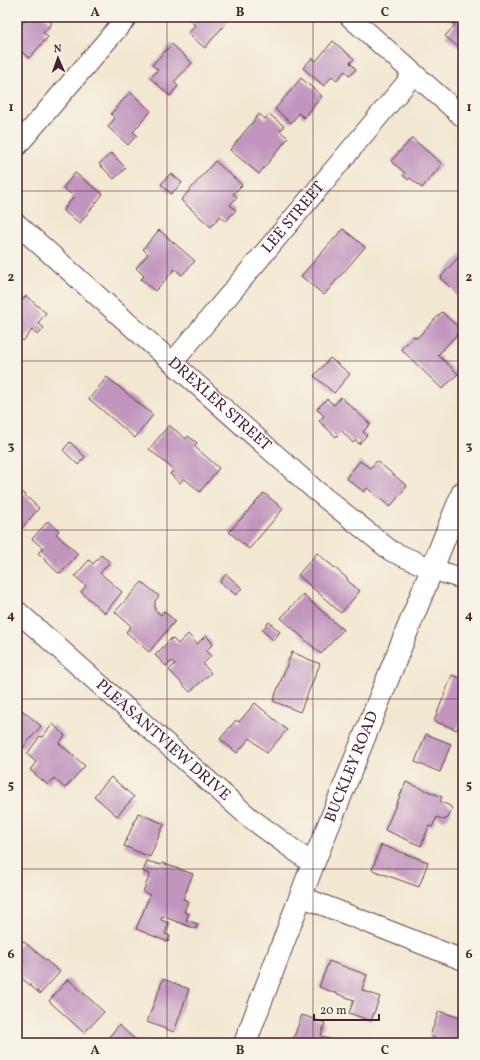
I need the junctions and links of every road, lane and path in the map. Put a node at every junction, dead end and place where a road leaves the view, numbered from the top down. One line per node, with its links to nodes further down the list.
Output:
1 (126, 17): 5 (street)
2 (350, 17): 3 (street)
3 (414, 74): 4 (street); 7 (street, LEE STREET)
4 (463, 117)
5 (17, 146)
6 (17, 224): 7 (street, DREXLER STREET)
7 (173, 362): 9 (street, DREXLER STREET)
8 (463, 492): 9 (street, BUCKLEY ROAD)
9 (432, 568): 10 (street, DREXLER STREET); 12 (street, BUCKLEY ROAD)
10 (463, 579)
11 (17, 610): 12 (street, PLEASANTVIEW DRIVE)
12 (312, 864): 13 (street, BUCKLEY ROAD)
13 (300, 896): 14 (street); 15 (street, BUCKLEY ROAD)
14 (463, 960)
15 (245, 1043)

